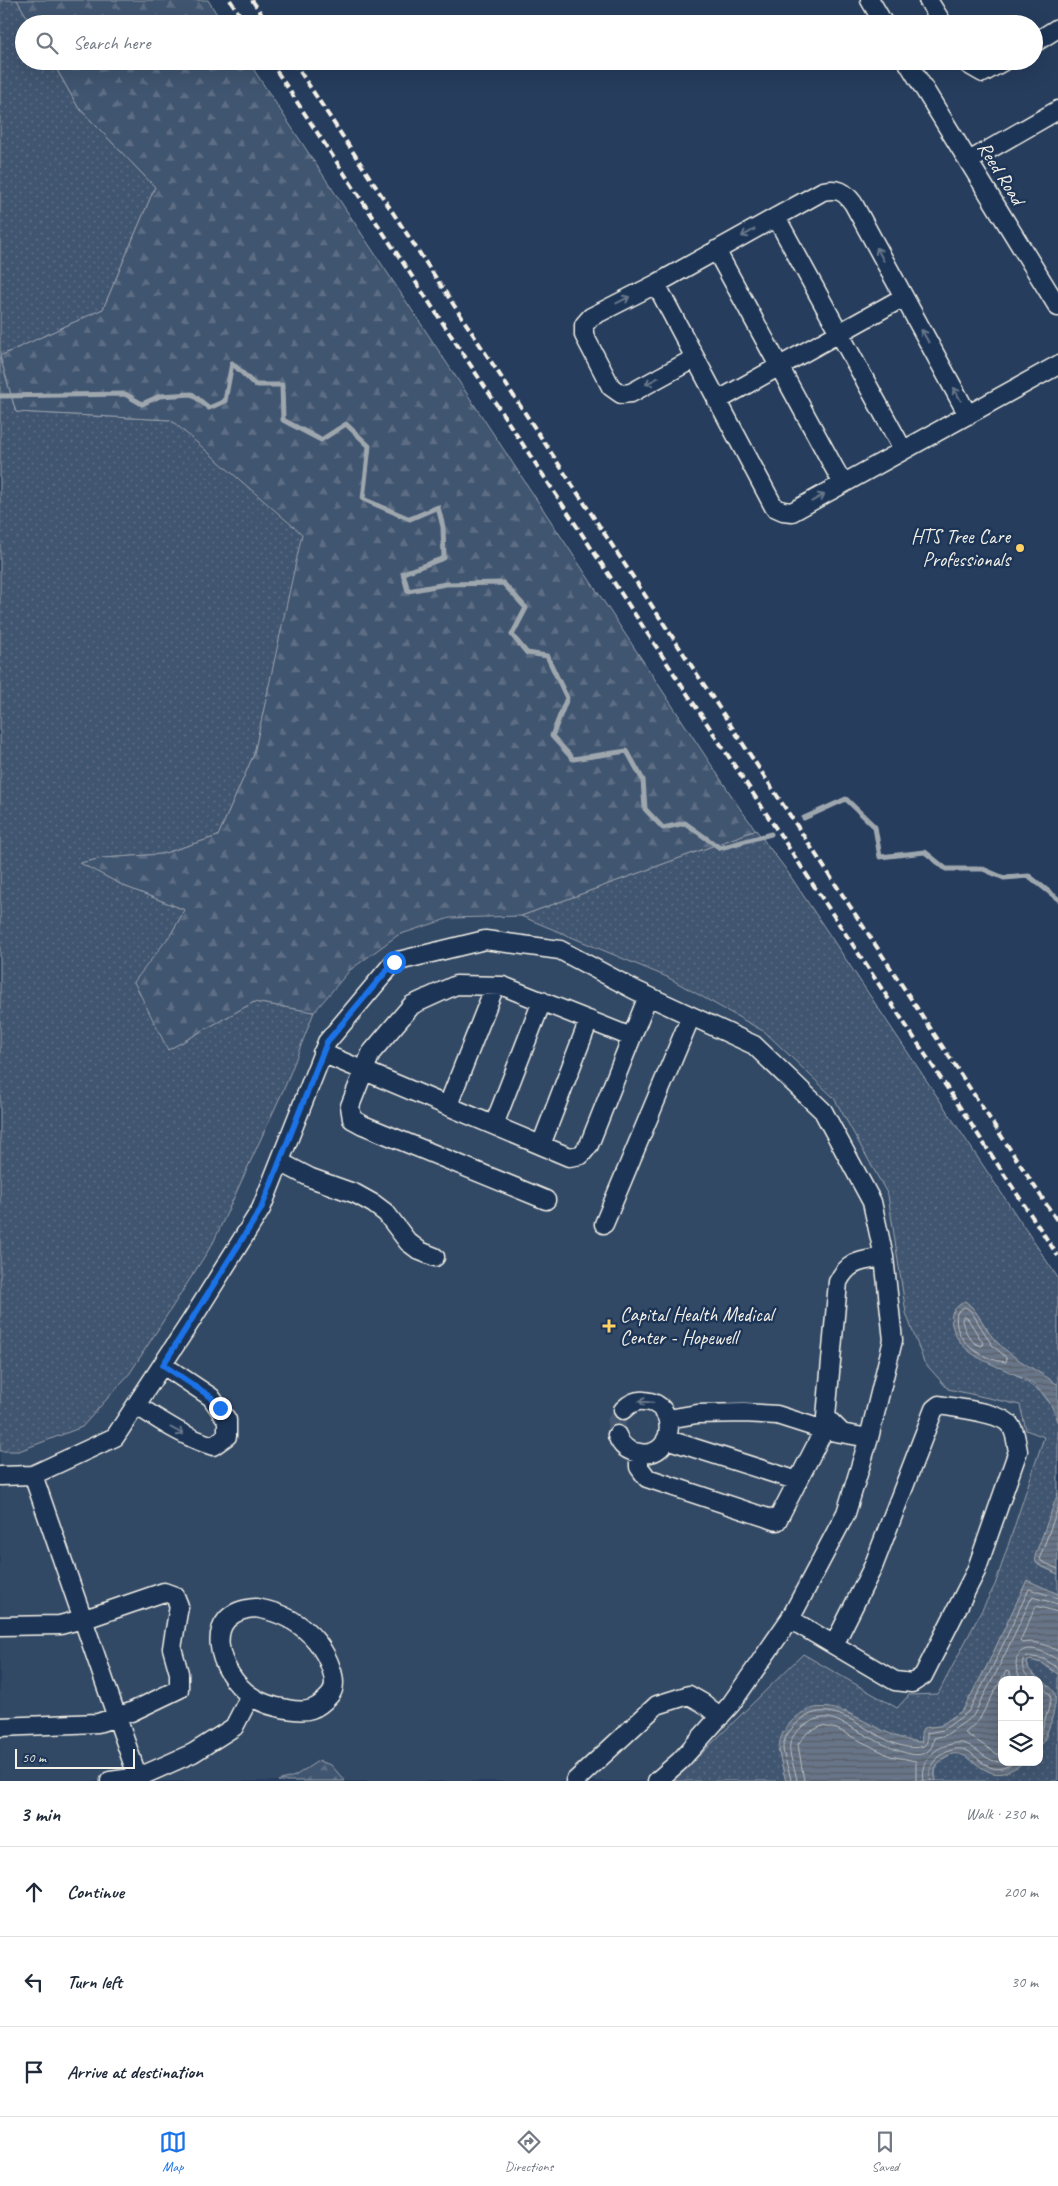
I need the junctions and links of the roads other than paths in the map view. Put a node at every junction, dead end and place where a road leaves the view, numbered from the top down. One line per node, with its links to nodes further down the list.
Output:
1 (870, 0): 3 (street)
2 (928, 0): 4 (street)
3 (879, 15)
4 (937, 15)
5 (1058, 28): 6 (street)
6 (1043, 37)
7 (913, 70): 11 (street, Reed Road)
8 (976, 70): 9 (street)
9 (989, 70)
10 (1058, 110): 11 (street)
11 (969, 161): 16 (street, Reed Road)
12 (776, 217): 13 (street, one-way to 13); 15 (street, one-way to 12); 17 (street)
13 (716, 250): 14 (street); 20 (street)
14 (656, 284): 18 (street); 18 (street, one-way to 14)
15 (904, 297): 17 (street); 22 (street, one-way to 15)
16 (1058, 307)
17 (840, 333): 20 (street); 23 (street)
18 (695, 358): 21 (street)
19 (1058, 365): 22 (street)
20 (779, 366): 21 (street); 24 (street)
21 (717, 400): 24 (street, one-way to 24)
22 (968, 414): 23 (street)
23 (904, 450): 24 (street)
24 (843, 484)
25 (495, 986): 27 (street); 32 (street); 33 (street)
26 (648, 996): 28 (street); 30 (street); 31 (street)
27 (542, 1002): 29 (street); 34 (street)
28 (691, 1016): 38 (street); 39 (street)
29 (588, 1020): 30 (street); 35 (street)
30 (631, 1037): 35 (street)
31 (322, 1053): 32 (street); 36 (street)
32 (364, 1070): 33 (street); 37 (street)
33 (448, 1105): 34 (street)
34 (494, 1125): 35 (street)
35 (541, 1145)
36 (280, 1162): 40 (street); 41 (street)
37 (546, 1200)
38 (604, 1224)
39 (884, 1257): 45 (street); 47 (street)
40 (435, 1258)
41 (163, 1365): 42 (street); 42 (street, one-way to 41)
42 (136, 1405): 50 (street)
43 (624, 1410): 44 (street, one-way to 43)
44 (668, 1419): 45 (street); 48 (street)
45 (833, 1431): 47 (street); 52 (street)
46 (617, 1435): 49 (street)
47 (869, 1438): 54 (street)
48 (666, 1439): 49 (street); 52 (street)
49 (639, 1453): 52 (street)
50 (33, 1475): 51 (street); 53 (street)
51 (0, 1476)
52 (798, 1482)
53 (82, 1620): 55 (street); 59 (street); 59 (street)
54 (790, 1620): 56 (street); 58 (street)
55 (0, 1626)
56 (834, 1645): 56 (street)
57 (250, 1696): 57 (street); 61 (street)
58 (720, 1716): 63 (street); 64 (street)
59 (117, 1718): 60 (street); 61 (street)
60 (0, 1727)
61 (139, 1779): 62 (street)
62 (110, 1781)
63 (575, 1781)
64 (657, 1781)

